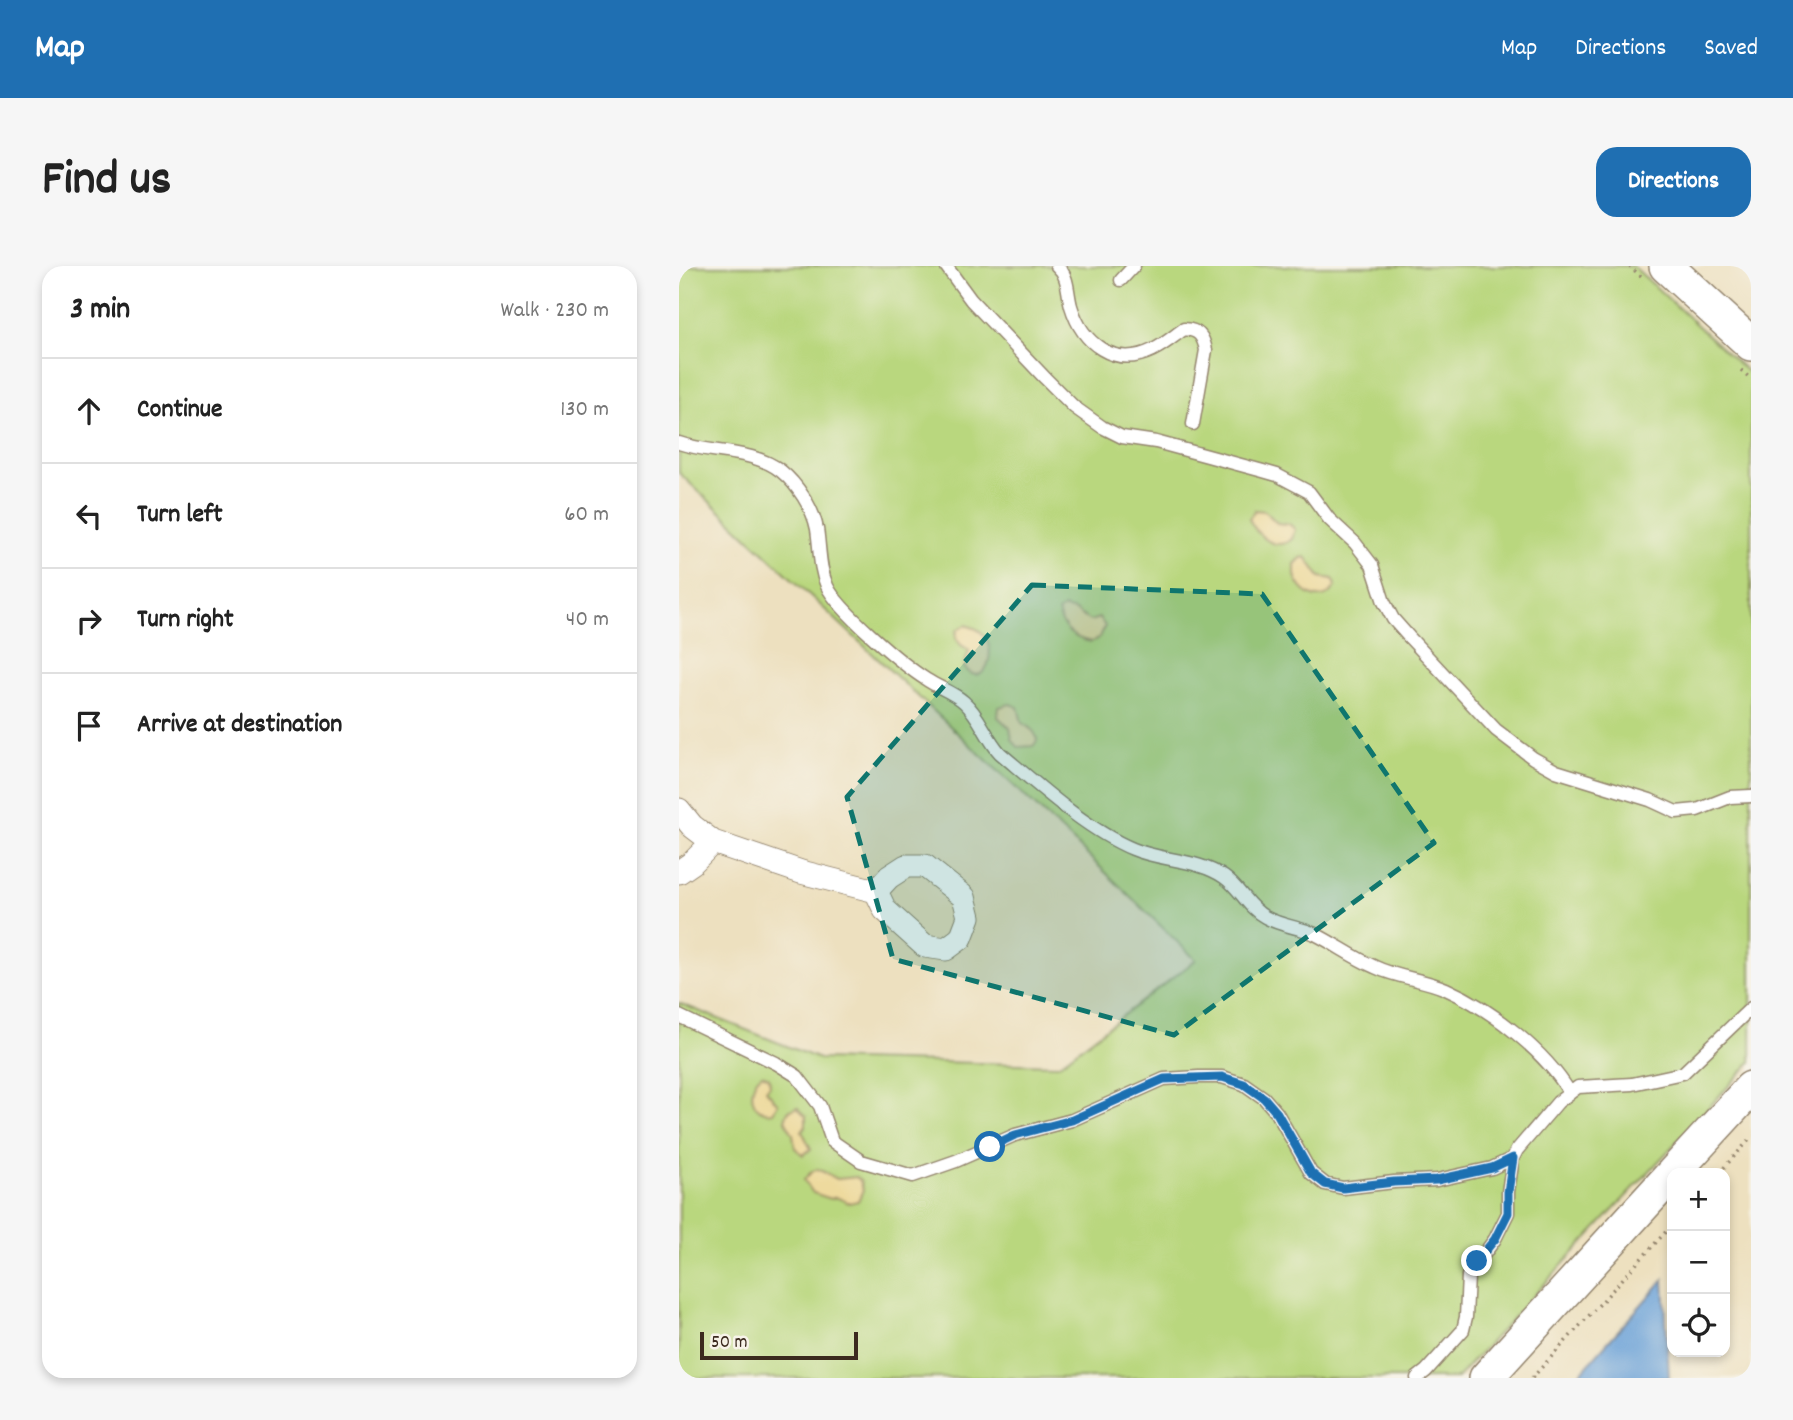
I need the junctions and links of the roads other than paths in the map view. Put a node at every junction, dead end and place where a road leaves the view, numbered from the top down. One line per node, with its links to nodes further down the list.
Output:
1 (946, 266): 9 (lane)
2 (1057, 266): 7 (lane)
3 (1134, 266): 5 (lane)
4 (1666, 266): 6 (street)
5 (1121, 280)
6 (1751, 344)
7 (1193, 424)
8 (679, 443): 17 (lane)
9 (1751, 796)
10 (679, 810): 11 (street)
11 (712, 842): 12 (street); 13 (street)
12 (679, 872)
13 (876, 891)
14 (1751, 1009): 17 (lane)
15 (679, 1016): 18 (lane)
16 (1751, 1088): 19 (street)
17 (1570, 1093): 18 (lane)
18 (1513, 1158): 21 (lane)
19 (1678, 1168)
20 (1667, 1181): 22 (street)
21 (1417, 1378)
22 (1486, 1378)

